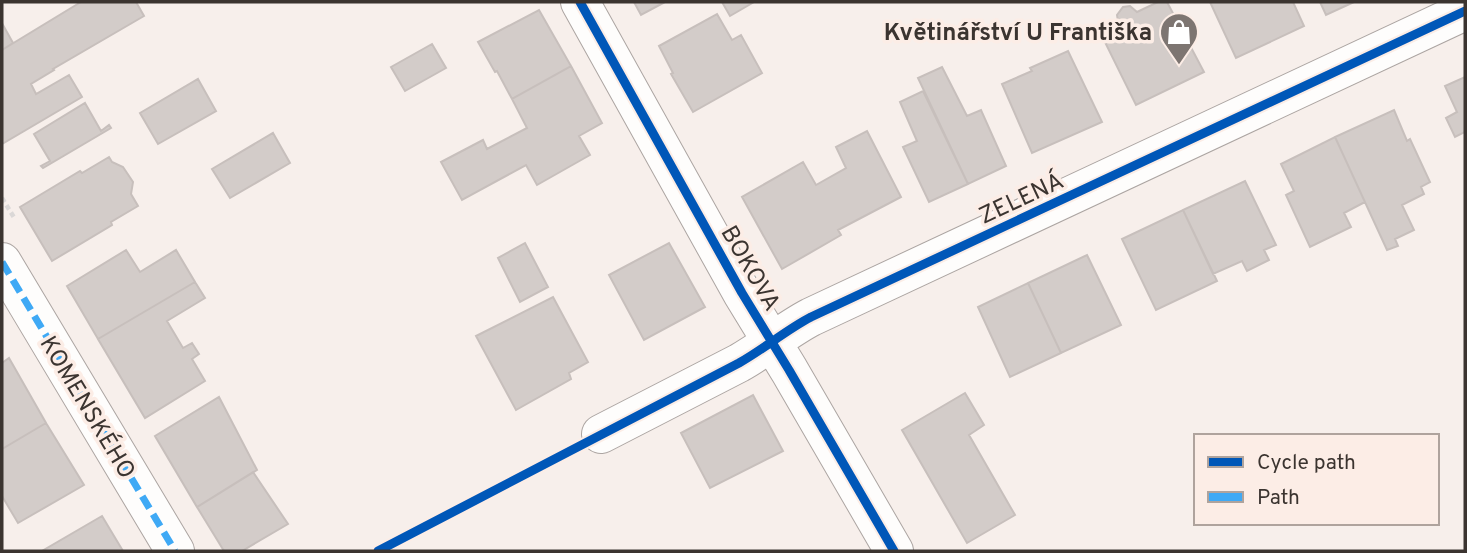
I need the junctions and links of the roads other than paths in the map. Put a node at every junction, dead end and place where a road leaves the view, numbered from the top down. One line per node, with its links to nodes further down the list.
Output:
1 (580, 2): 4 (street, BOKOVA)
2 (1465, 11): 4 (street, ZELENÁ)
3 (2, 262): 6 (street, KOMENSKÉHO)
4 (772, 341): 5 (street, ZELENÁ); 7 (street, BOKOVA)
5 (601, 435)
6 (175, 551)
7 (894, 551)

